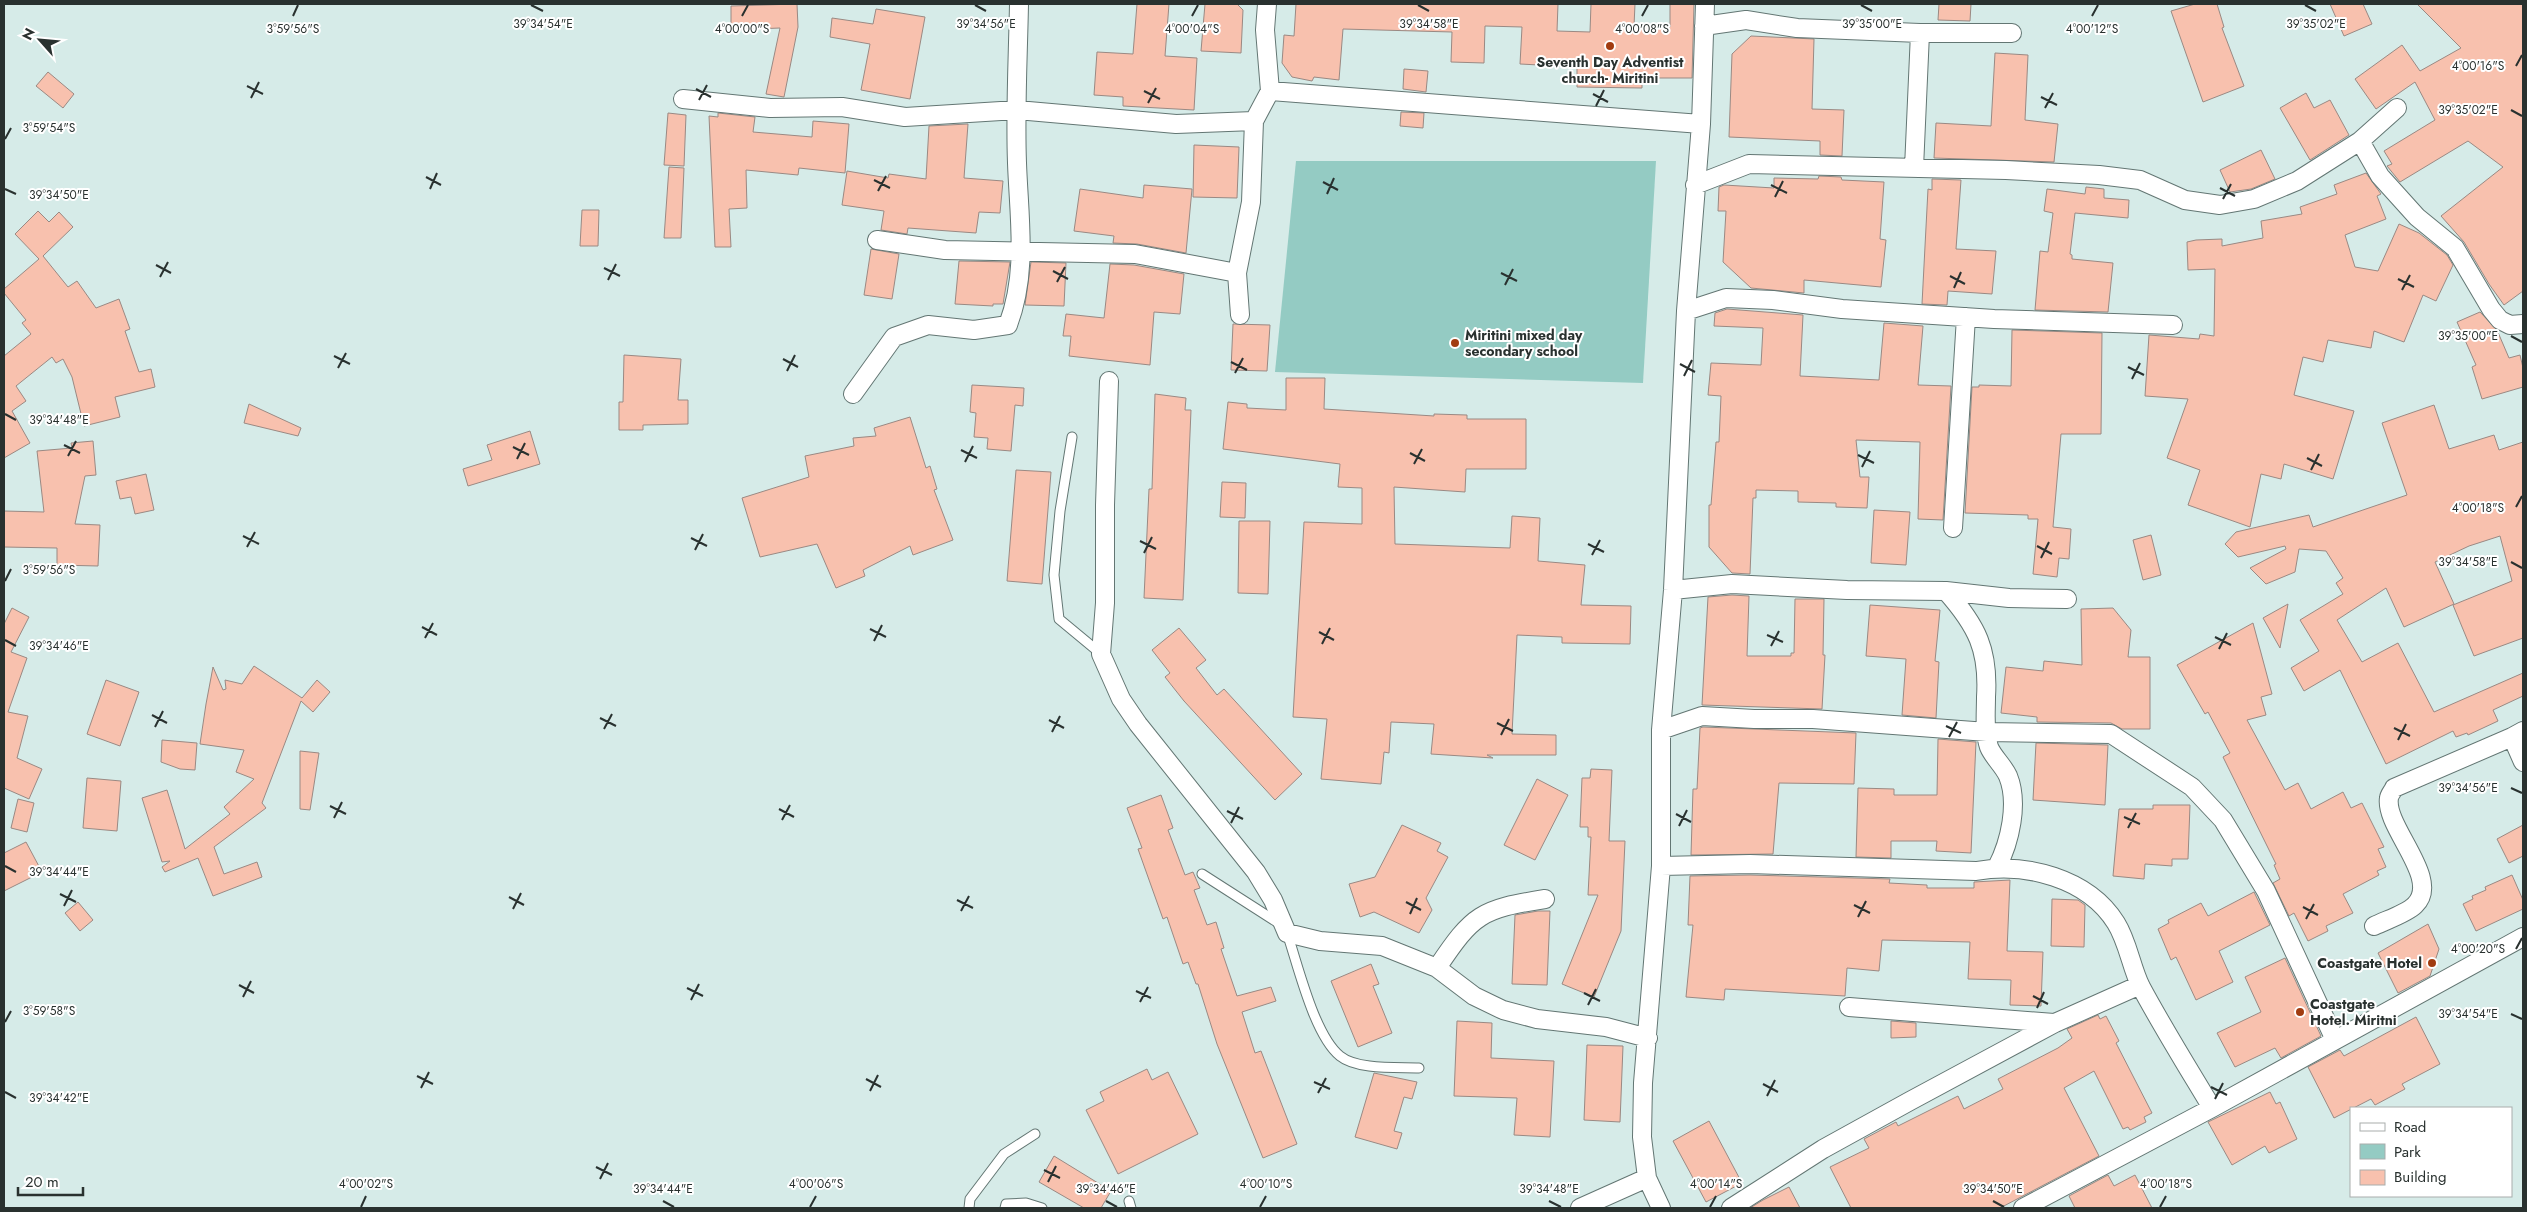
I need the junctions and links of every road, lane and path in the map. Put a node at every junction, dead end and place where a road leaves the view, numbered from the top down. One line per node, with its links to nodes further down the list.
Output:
1 (1019, 4): 10 (street)
2 (1267, 4): 7 (street)
3 (1705, 4): 4 (street)
4 (1704, 26): 5 (street); 12 (street)
5 (1920, 33): 6 (street); 14 (street)
6 (2012, 33)
7 (1270, 91): 11 (street); 12 (street)
8 (683, 99): 10 (street)
9 (2397, 108): 13 (street)
10 (1017, 110): 11 (street); 17 (street)
11 (1254, 120): 18 (street)
12 (1701, 124): 15 (street)
13 (2360, 141): 14 (street); 22 (street)
14 (1914, 168): 15 (street)
15 (1695, 185): 19 (street)
16 (877, 240): 17 (street)
17 (1022, 252): 18 (street); 25 (street)
18 (1237, 273): 20 (street)
19 (1686, 311): 21 (street); 28 (street)
20 (1240, 315)
21 (1966, 317): 23 (street); 27 (street)
22 (2523, 324)
23 (2173, 325)
24 (1110, 381): 31 (street)
25 (853, 394)
26 (1072, 437): 31 (lane)
27 (1953, 528)
28 (1673, 590): 29 (street); 32 (street)
29 (1946, 591): 30 (street); 33 (street)
30 (2066, 599)
31 (1102, 654): 41 (street)
32 (1662, 730): 33 (street); 36 (street)
33 (1987, 732): 37 (street); 48 (street)
34 (2518, 734): 35 (street); 40 (street)
35 (2523, 762)
36 (1661, 866): 37 (street); 47 (street)
37 (1996, 867): 44 (street)
38 (1202, 874): 41 (lane)
39 (1545, 899): 43 (street)
40 (2374, 926)
41 (1285, 930): 43 (street); 49 (lane)
42 (2523, 937): 48 (street)
43 (1437, 968): 47 (street)
44 (2140, 985): 46 (street); 50 (street)
45 (1849, 1007): 46 (street)
46 (2055, 1024): 58 (street)
47 (1648, 1038): 52 (street)
48 (2335, 1040): 50 (street)
49 (1419, 1068)
50 (2212, 1108): 59 (street)
51 (1035, 1134): 53 (lane)
52 (1646, 1178): 56 (street); 57 (street)
53 (969, 1208)
54 (1005, 1208): 55 (lane)
55 (1042, 1208)
56 (1580, 1208)
57 (1661, 1208)
58 (1732, 1208)
59 (2023, 1208)

